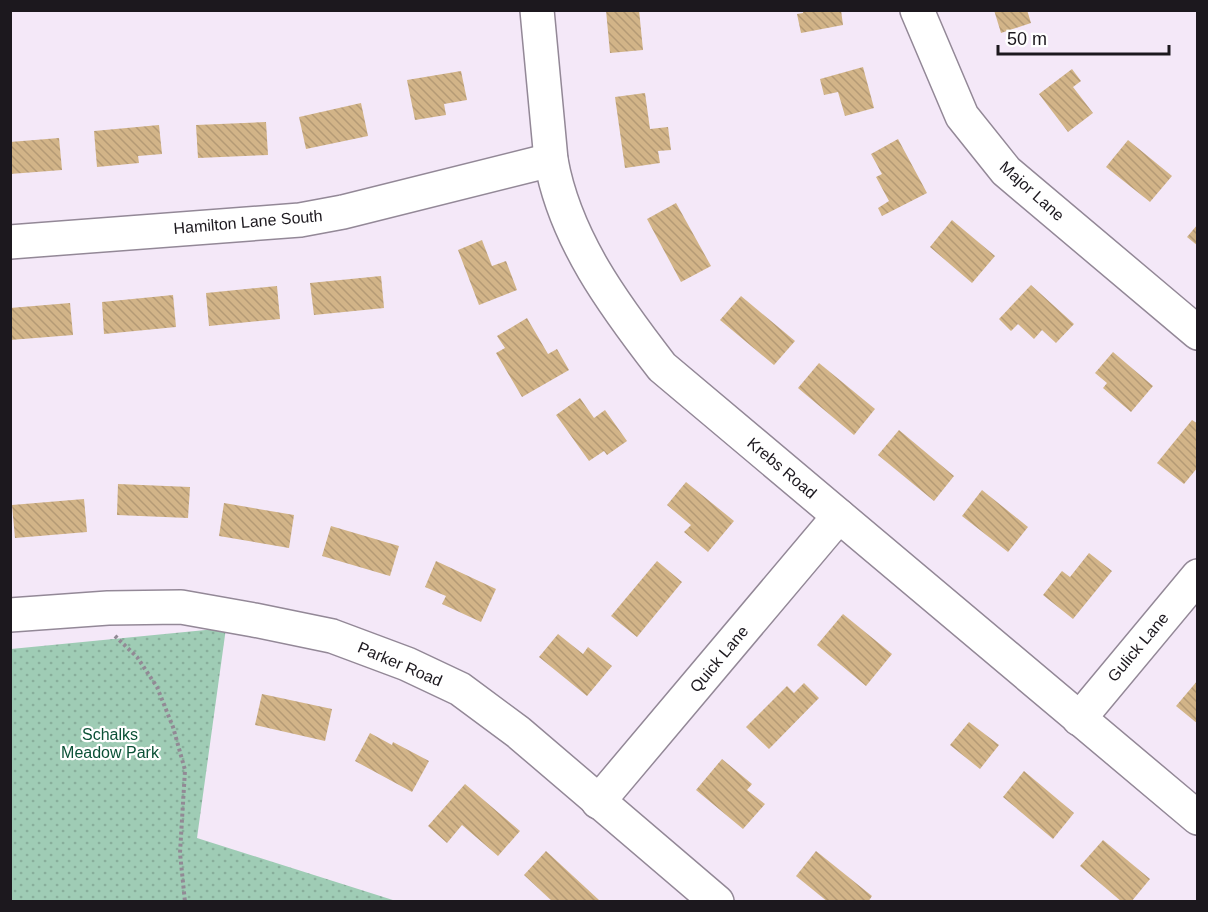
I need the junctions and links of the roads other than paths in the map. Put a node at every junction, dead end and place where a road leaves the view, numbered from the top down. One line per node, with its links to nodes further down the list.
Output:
1 (537, 10): 3 (street, Krebs Road)
2 (917, 10): 5 (street, Major Lane)
3 (550, 160): 4 (street, Hamilton Lane South); 6 (street, Krebs Road)
4 (10, 242)
5 (1197, 333)
6 (839, 516): 9 (street, Krebs Road); 10 (street, Quick Lane)
7 (1197, 576): 9 (street, Gulick Lane)
8 (10, 615): 10 (street, Parker Road)
9 (1079, 719): 11 (street, Krebs Road)
10 (598, 802): 12 (street, Parker Road)
11 (1197, 818)
12 (717, 902)

